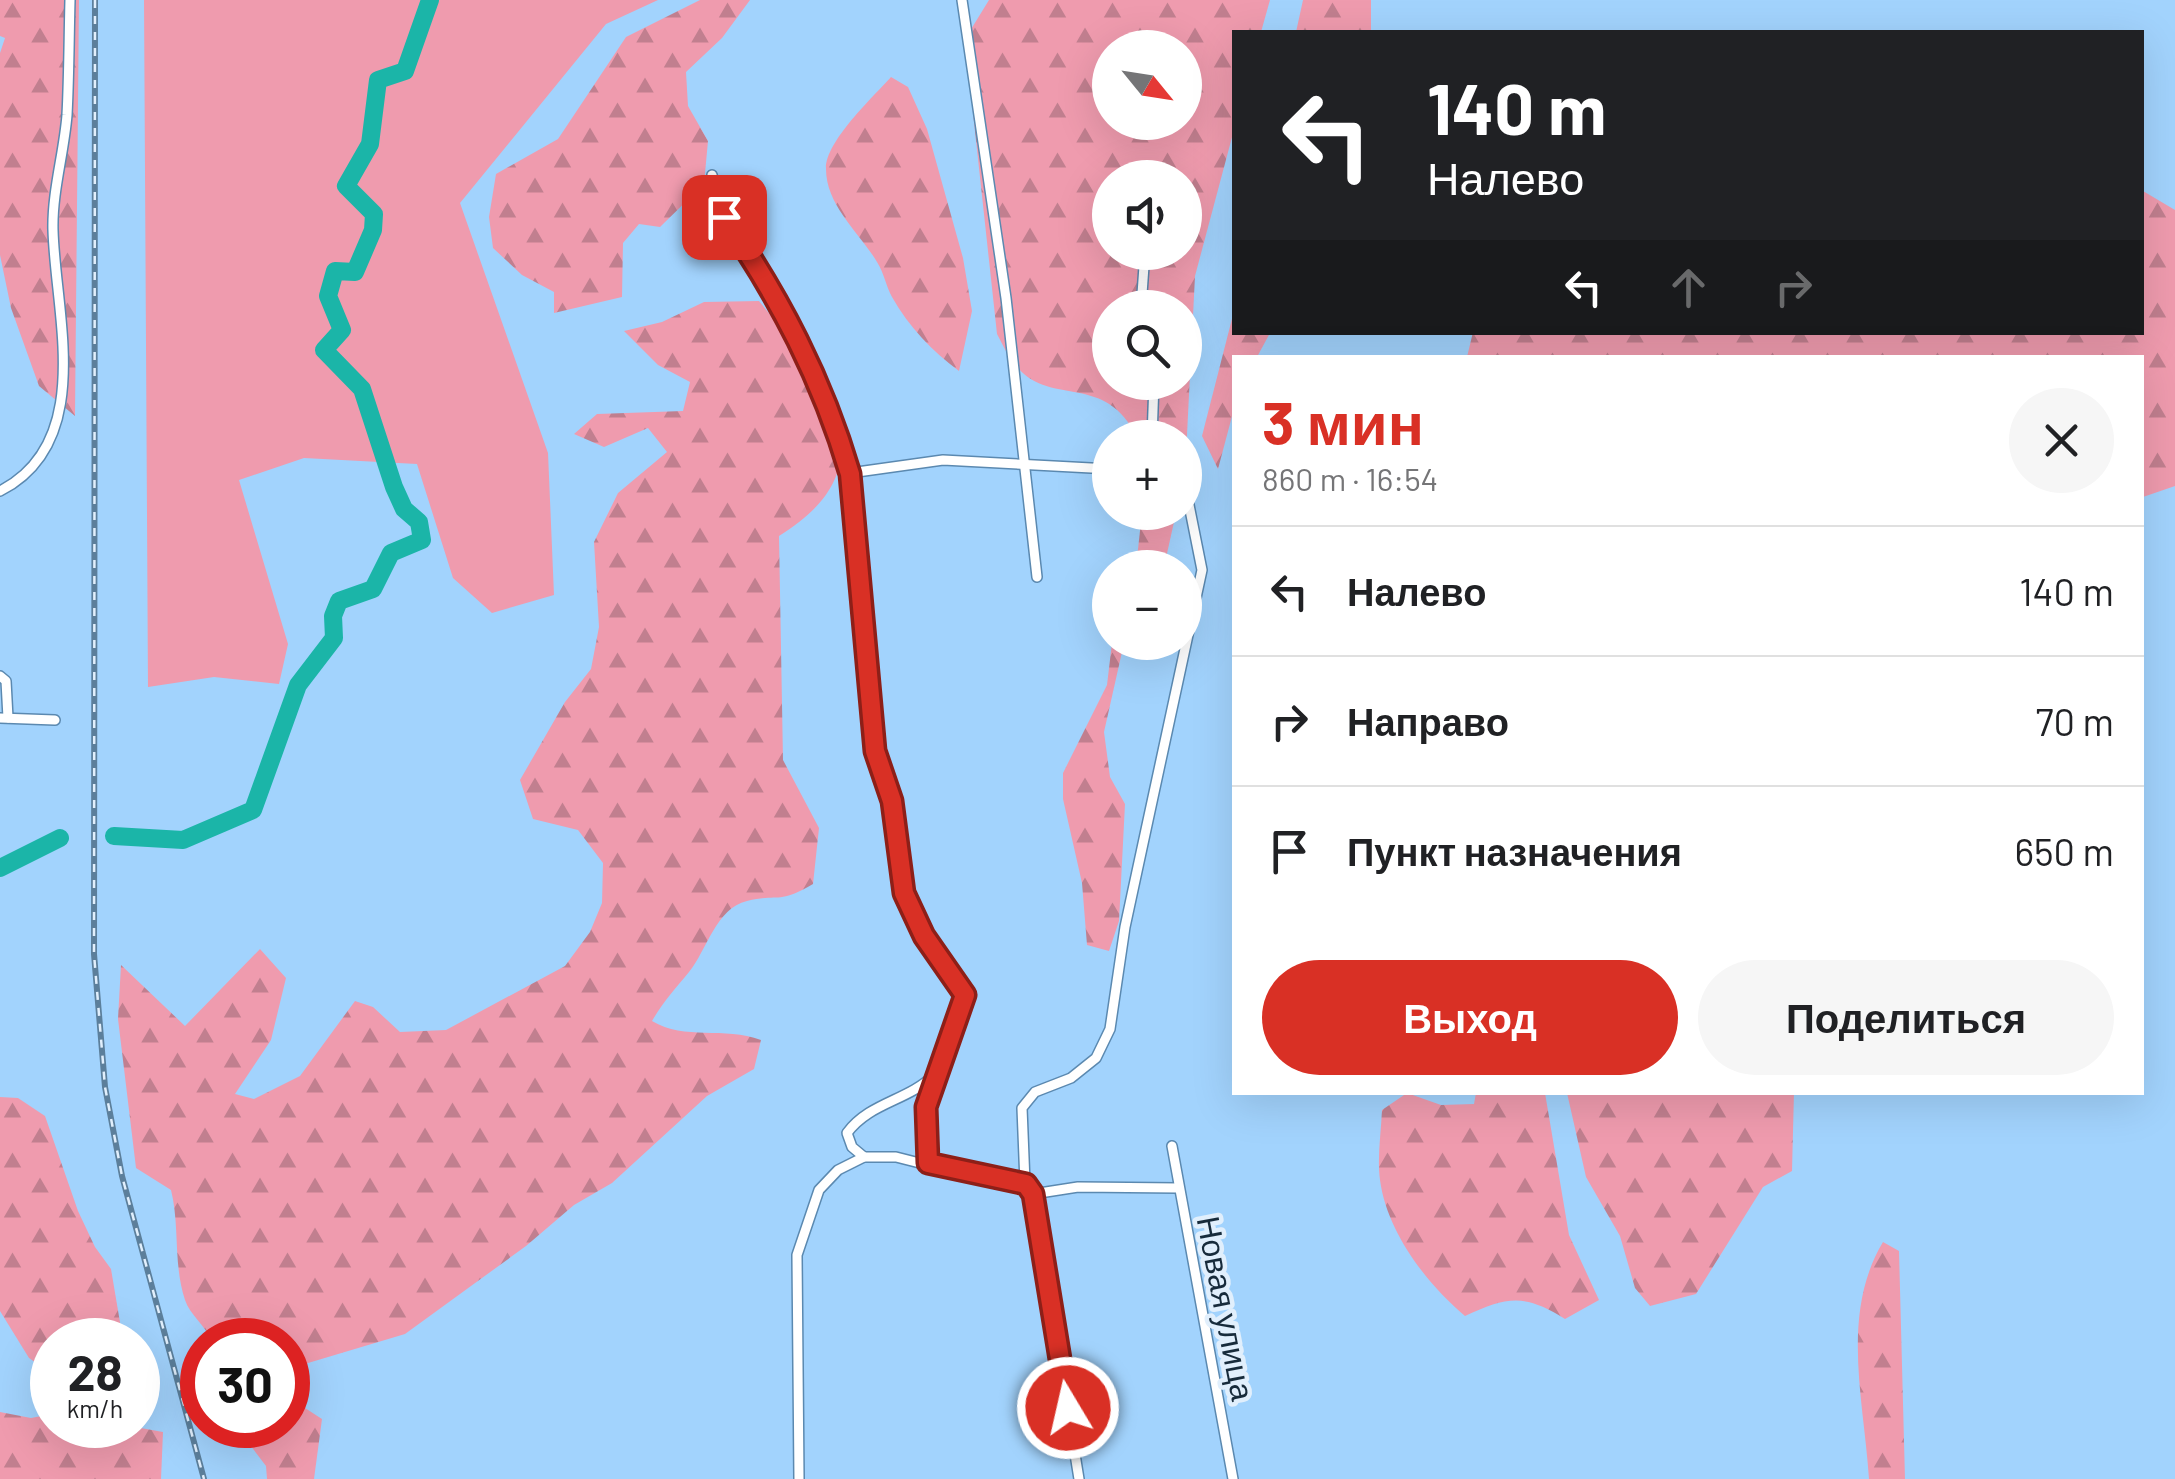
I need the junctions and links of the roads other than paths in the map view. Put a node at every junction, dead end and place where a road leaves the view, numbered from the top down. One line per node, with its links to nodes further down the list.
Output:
1 (70, 0): 7 (street)
2 (962, 0): 4 (street)
3 (712, 175): 6 (street)
4 (1024, 462): 5 (street); 6 (street); 9 (street)
5 (1092, 467)
6 (850, 474): 13 (street)
7 (0, 491)
8 (1194, 530): 17 (street)
9 (1037, 577)
10 (0, 676): 11 (street)
11 (4, 718): 12 (street)
12 (55, 720)
13 (940, 1069): 15 (street); 16 (street)
14 (1172, 1146): 18 (street, Новая улица)
15 (864, 1157): 16 (street); 20 (street)
16 (928, 1163): 17 (street)
17 (1025, 1183): 19 (street)
18 (1178, 1188): 19 (street); 22 (street, Новая улица)
19 (1033, 1194): 21 (street)
20 (799, 1479)
21 (1079, 1479)
22 (1233, 1479)

